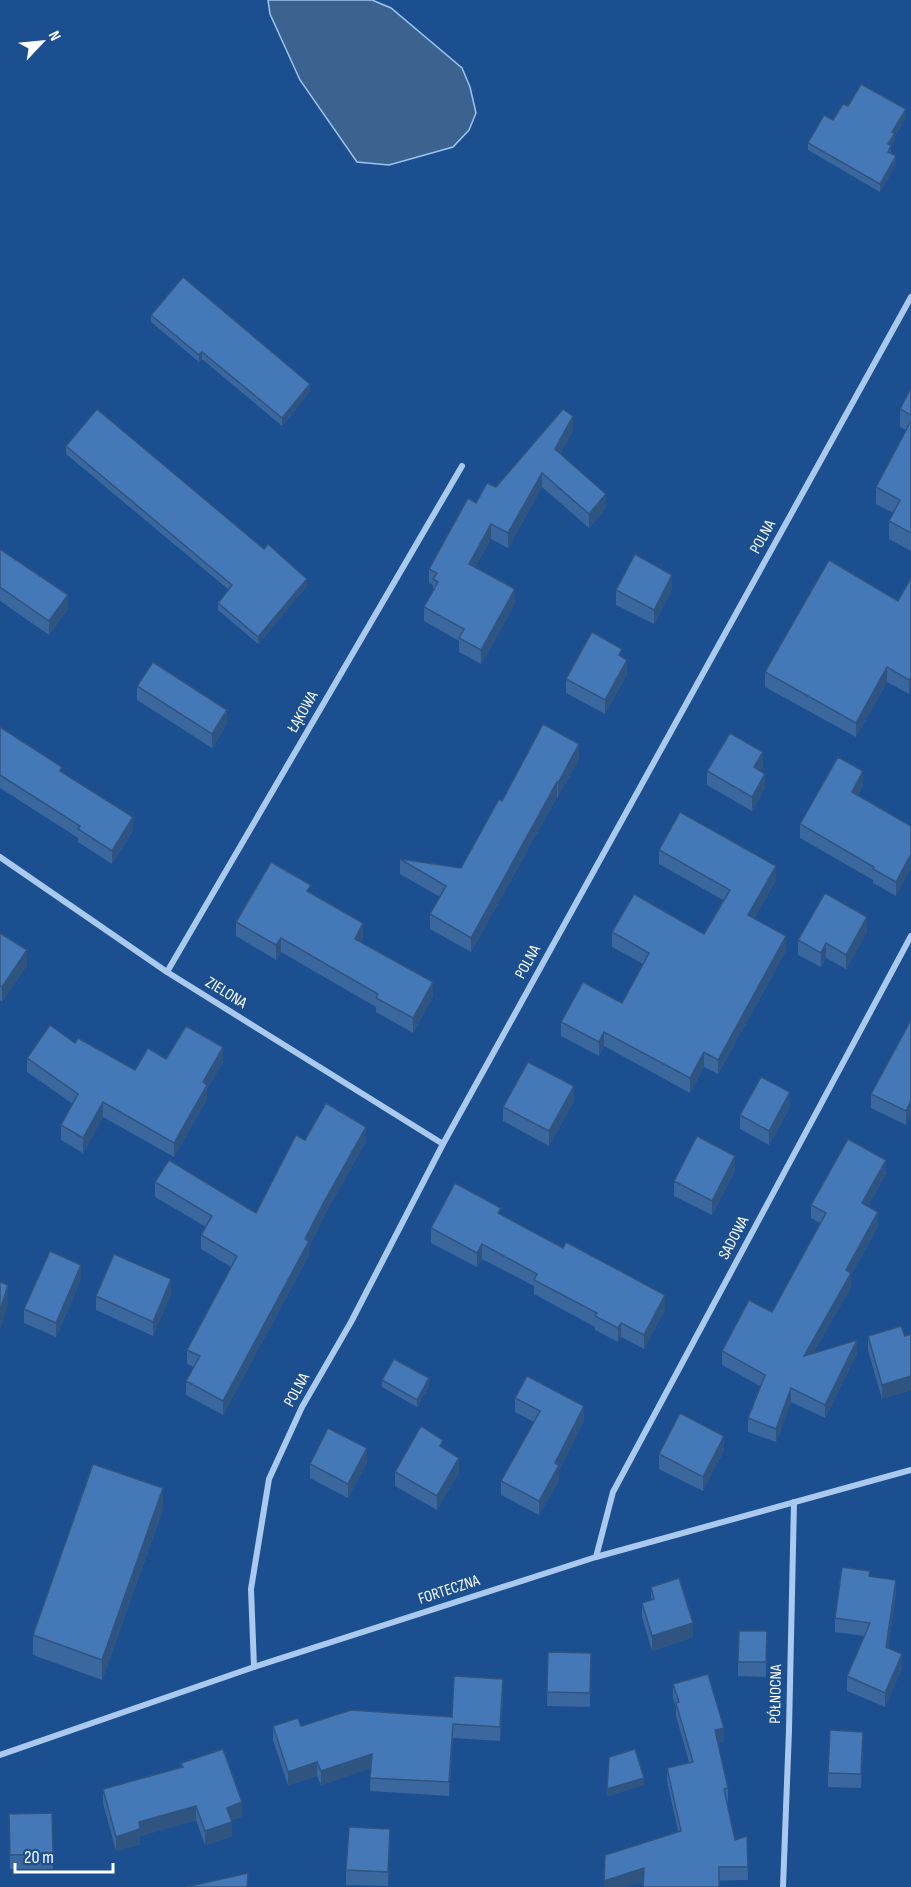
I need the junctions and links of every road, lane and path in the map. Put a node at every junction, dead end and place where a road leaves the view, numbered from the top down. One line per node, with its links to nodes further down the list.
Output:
1 (911, 297): 6 (street, POLNA)
2 (462, 466): 5 (street, ŁĄKOWA)
3 (0, 857): 5 (street, ZIELONA)
4 (911, 936): 9 (street, SADOWA)
5 (167, 972): 6 (street, ZIELONA)
6 (443, 1144): 10 (street, POLNA)
7 (911, 1470): 8 (street, FORTECZNA)
8 (794, 1502): 9 (street, FORTECZNA); 12 (street, PÓŁNOCNA)
9 (596, 1557): 10 (street, FORTECZNA)
10 (254, 1667): 11 (street, FORTECZNA)
11 (0, 1755)
12 (783, 1887)

